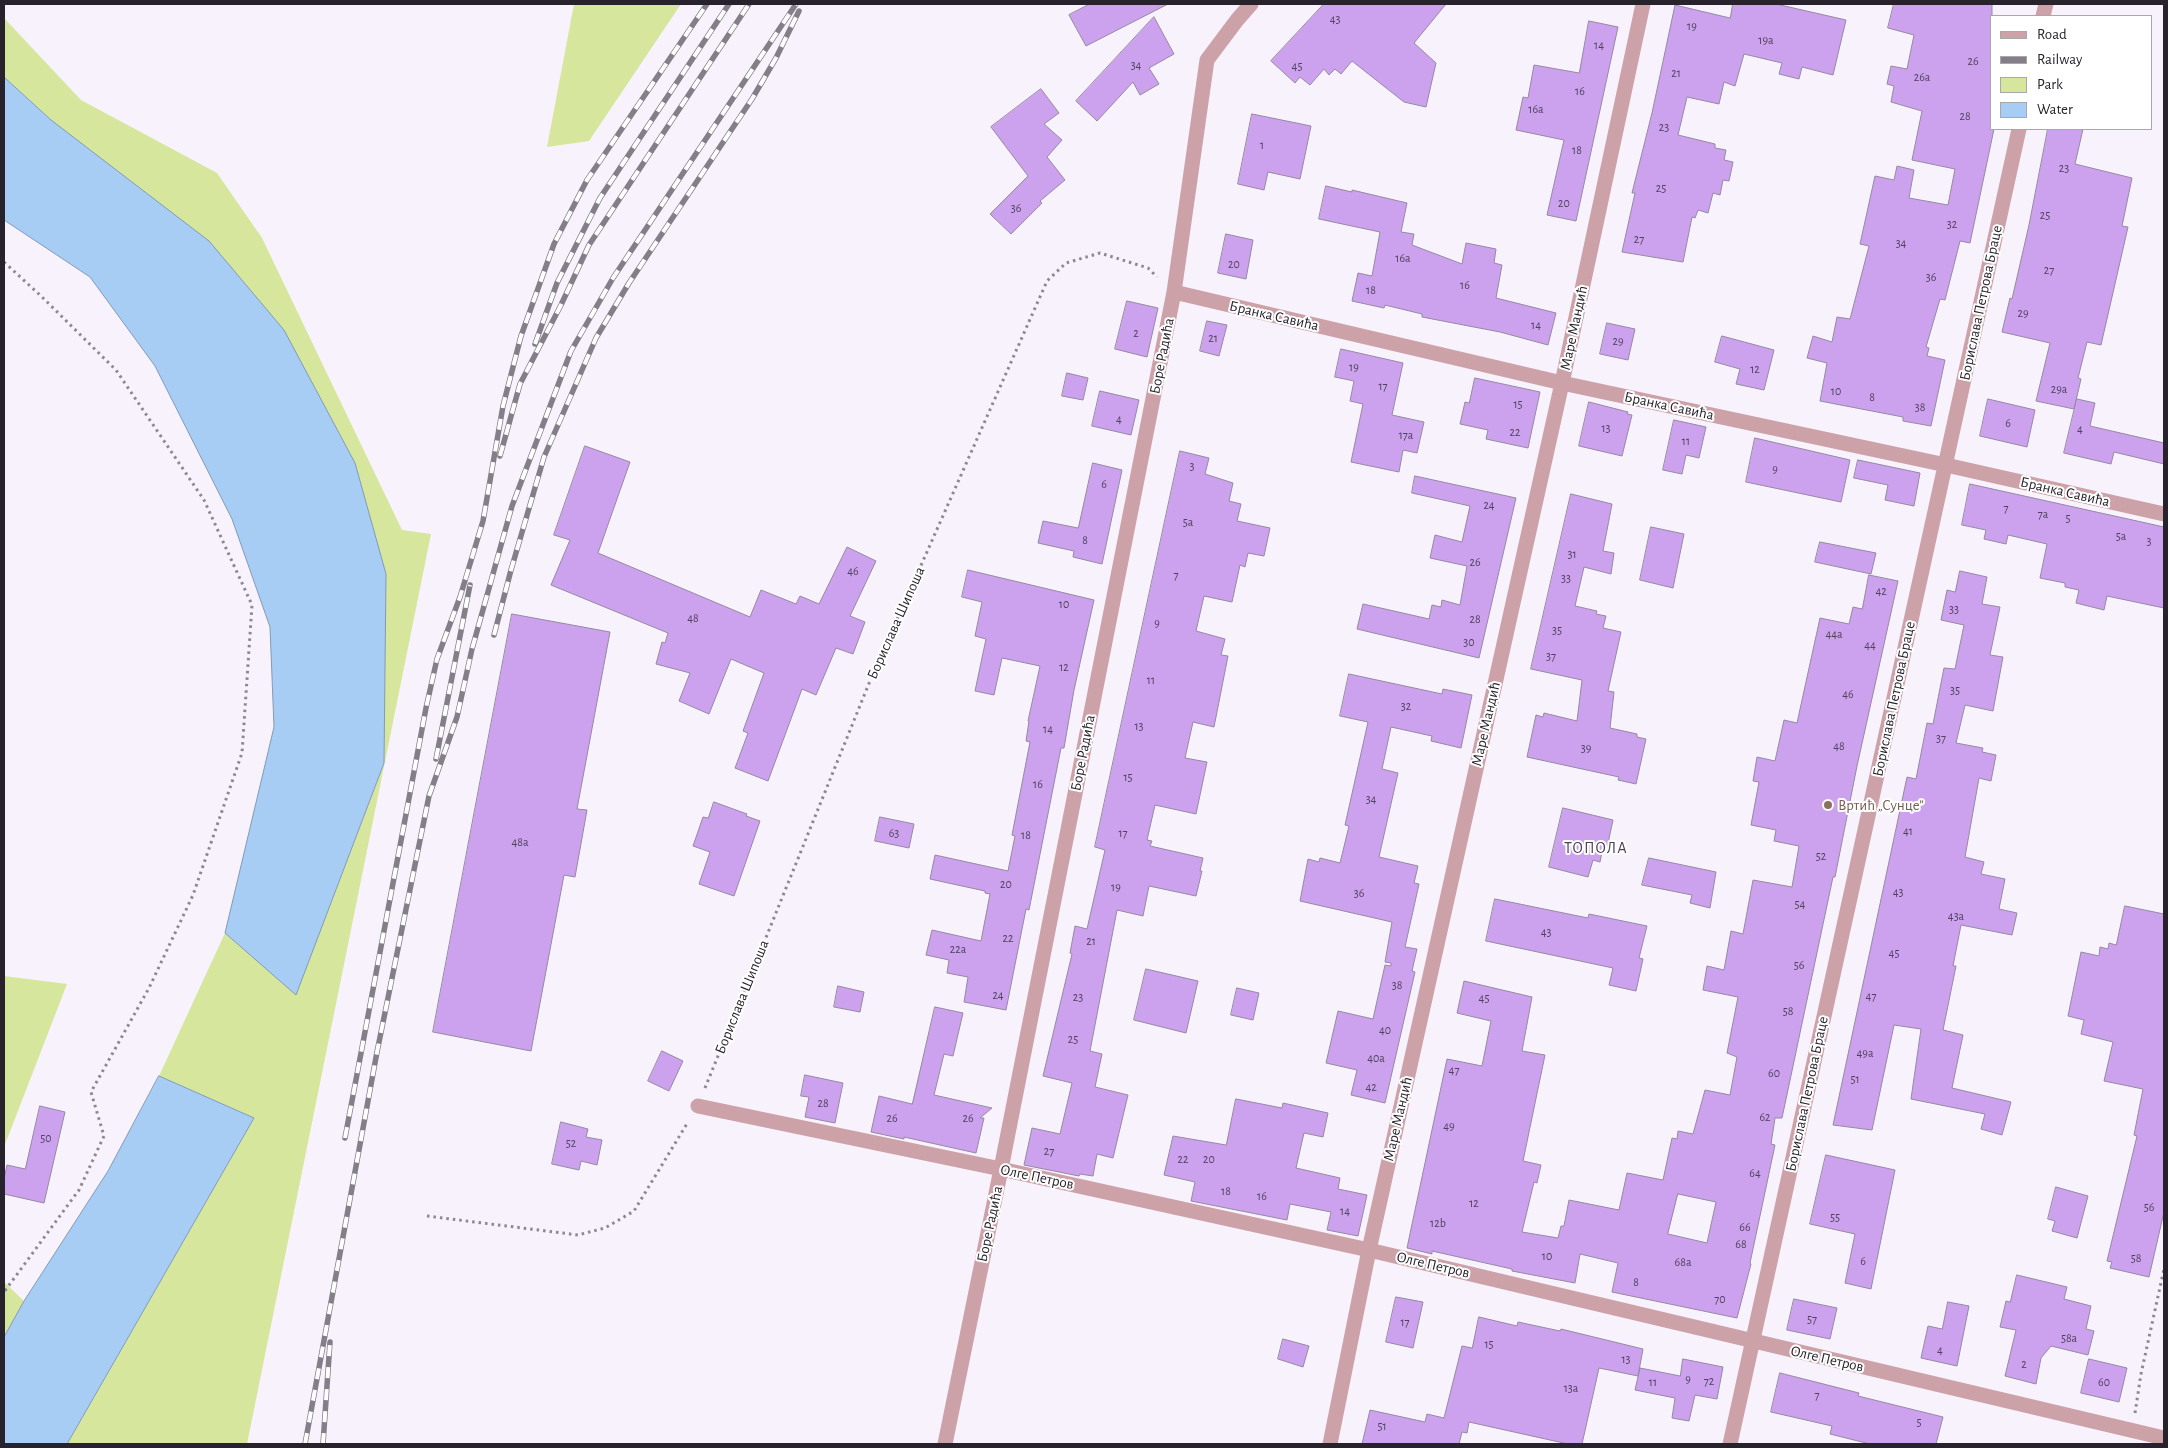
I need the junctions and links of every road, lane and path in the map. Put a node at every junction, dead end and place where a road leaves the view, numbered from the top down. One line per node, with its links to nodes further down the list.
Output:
1 (1251, 4): 5 (street, Боре Радића)
2 (1643, 4): 6 (street, Маре Мандић)
3 (2019, 130): 7 (street, Борислава Петрова Браце)
4 (4, 262): 14 (path)
5 (1174, 292): 6 (street, Бранка Савића); 9 (path, Борислава Шипоша); 10 (street, Боре Радића)
6 (1562, 383): 7 (street, Бранка Савића); 12 (street, Маре Мандић)
7 (1946, 465): 8 (street, Бранка Савића); 15 (street, Борислава Петрова Браце)
8 (2164, 514)
9 (698, 1106): 10 (street, Олге Петров); 11 (path, Борислава Шипоша)
10 (1001, 1169): 12 (street, Олге Петров); 18 (street, Боре Радића)
11 (427, 1216)
12 (1369, 1250): 15 (street, Олге Петров); 19 (street, Маре Мандић)
13 (2164, 1269): 16 (path)
14 (4, 1292)
15 (1752, 1342): 16 (street, Олге Петров); 20 (street, Борислава Петрова Браце)
16 (2133, 1432): 17 (street, Олге Петров)
17 (2164, 1438)
18 (944, 1444)
19 (1330, 1444)
20 (1730, 1444)

